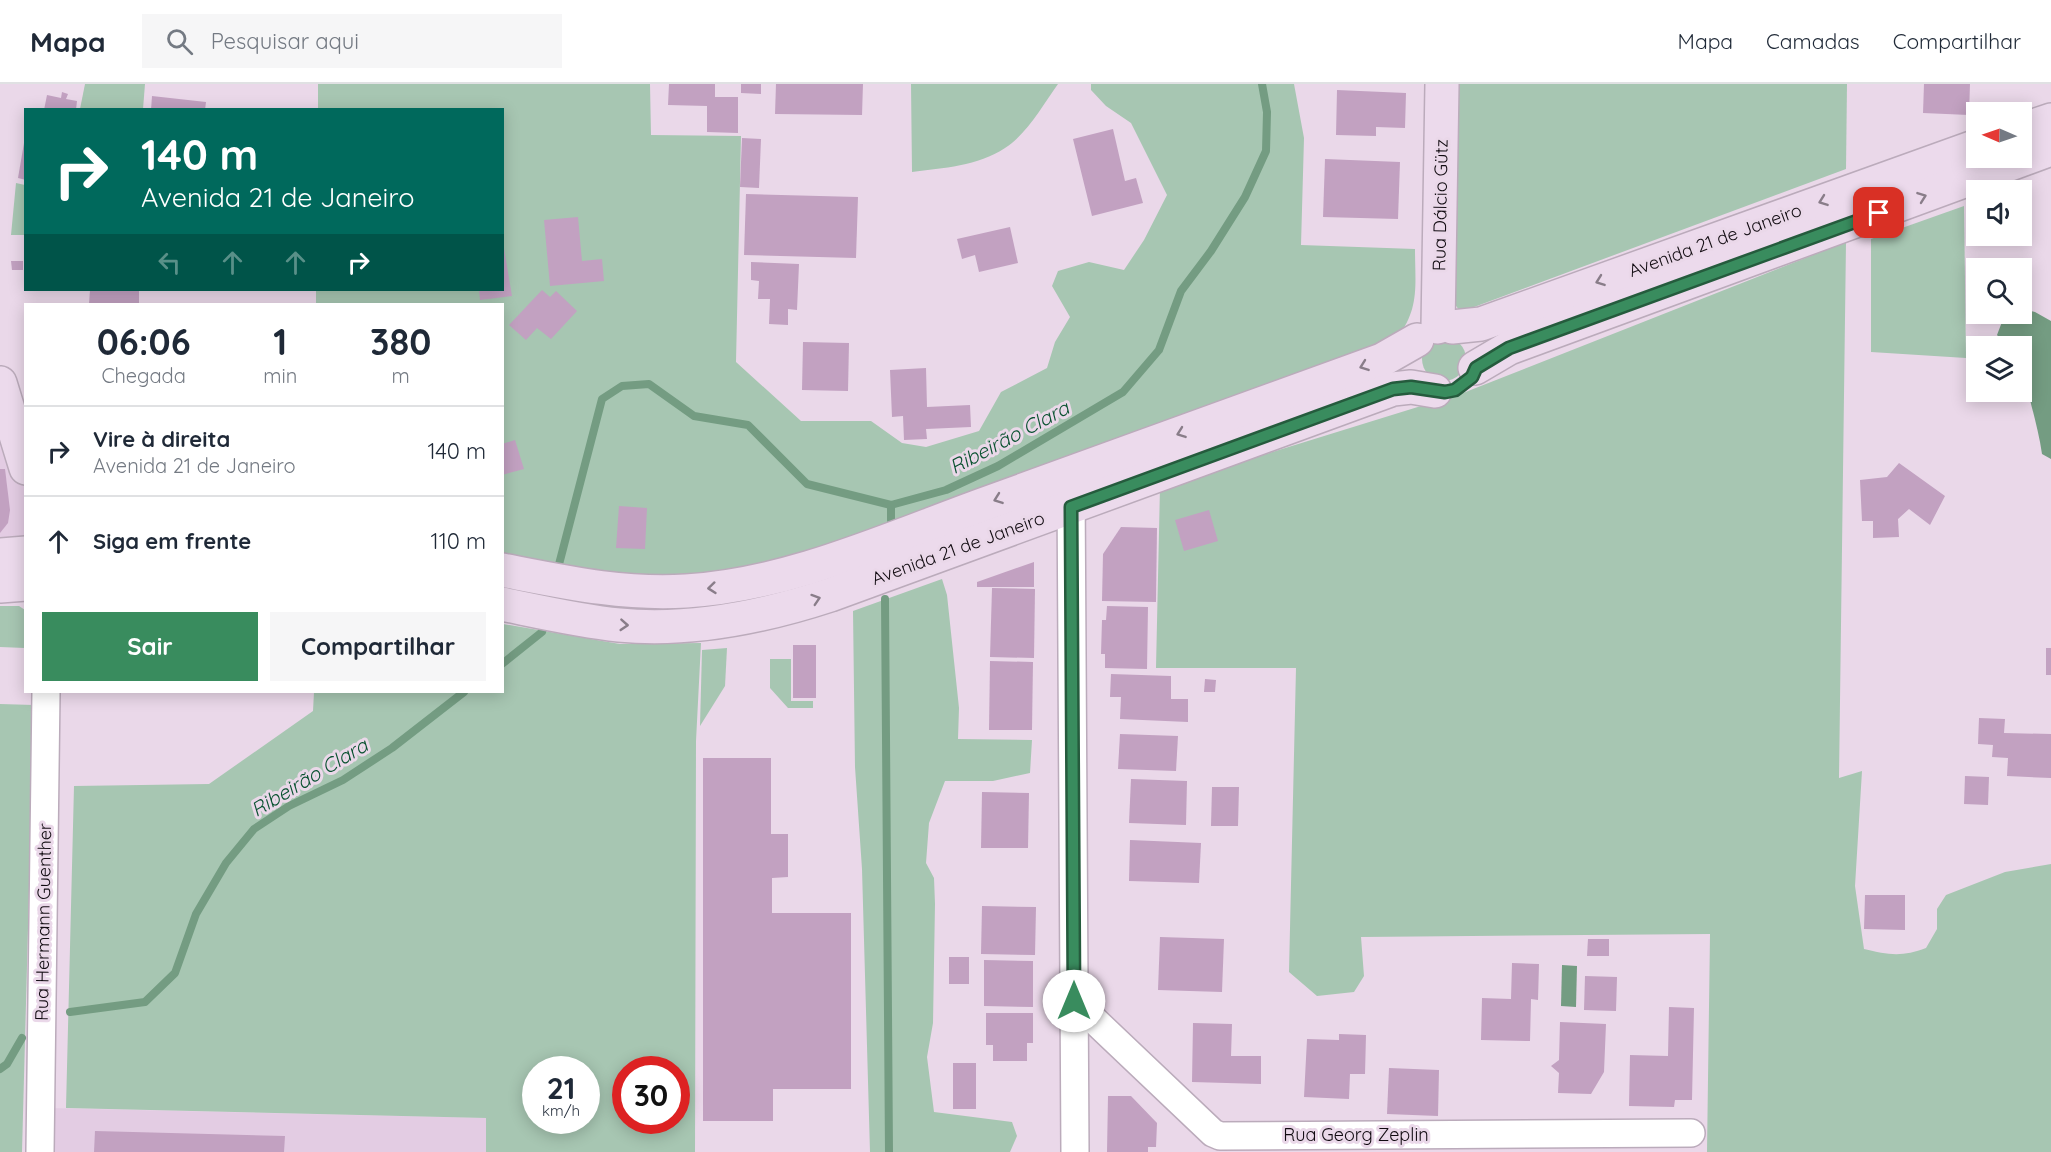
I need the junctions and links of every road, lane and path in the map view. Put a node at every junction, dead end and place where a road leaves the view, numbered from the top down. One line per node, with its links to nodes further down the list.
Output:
1 (1442, 84): 6 (main road, Rua Dálcio Gütz)
2 (2051, 120): 3 (main road)
3 (2032, 127)
4 (2051, 149): 7 (main road, Avenida 21 de Janeiro, one-way to 4)
5 (1966, 150): 6 (main road, Avenida 21 de Janeiro, one-way to 6)
6 (1435, 331): 7 (main road); 9 (main road); 11 (main road, Avenida 21 de Janeiro, one-way to 11)
7 (1476, 368): 9 (main road)
8 (0, 383): 10 (main road)
9 (1435, 391): 12 (main road, Avenida 21 de Janeiro)
10 (24, 461)
11 (1071, 474): 12 (street); 16 (main road, Avenida 21 de Janeiro, one-way to 16)
12 (1071, 507): 20 (main road, Avenida 21 de Janeiro, one-way to 12); 22 (street)
13 (24, 553): 14 (main road)
14 (0, 555)
15 (504, 570): 16 (main road, Avenida 21 de Janeiro, one-way to 15)
16 (750, 583): 20 (main road)
17 (24, 584): 18 (main road)
18 (0, 586)
19 (504, 604): 20 (main road, Avenida 21 de Janeiro, one-way to 20)
20 (750, 618)
21 (46, 693): 24 (street, Rua Hermann Guenther)
22 (1074, 1001): 23 (street, Rua Georg Zeplin); 25 (street)
23 (1691, 1133)
24 (40, 1152)
25 (1075, 1152)

